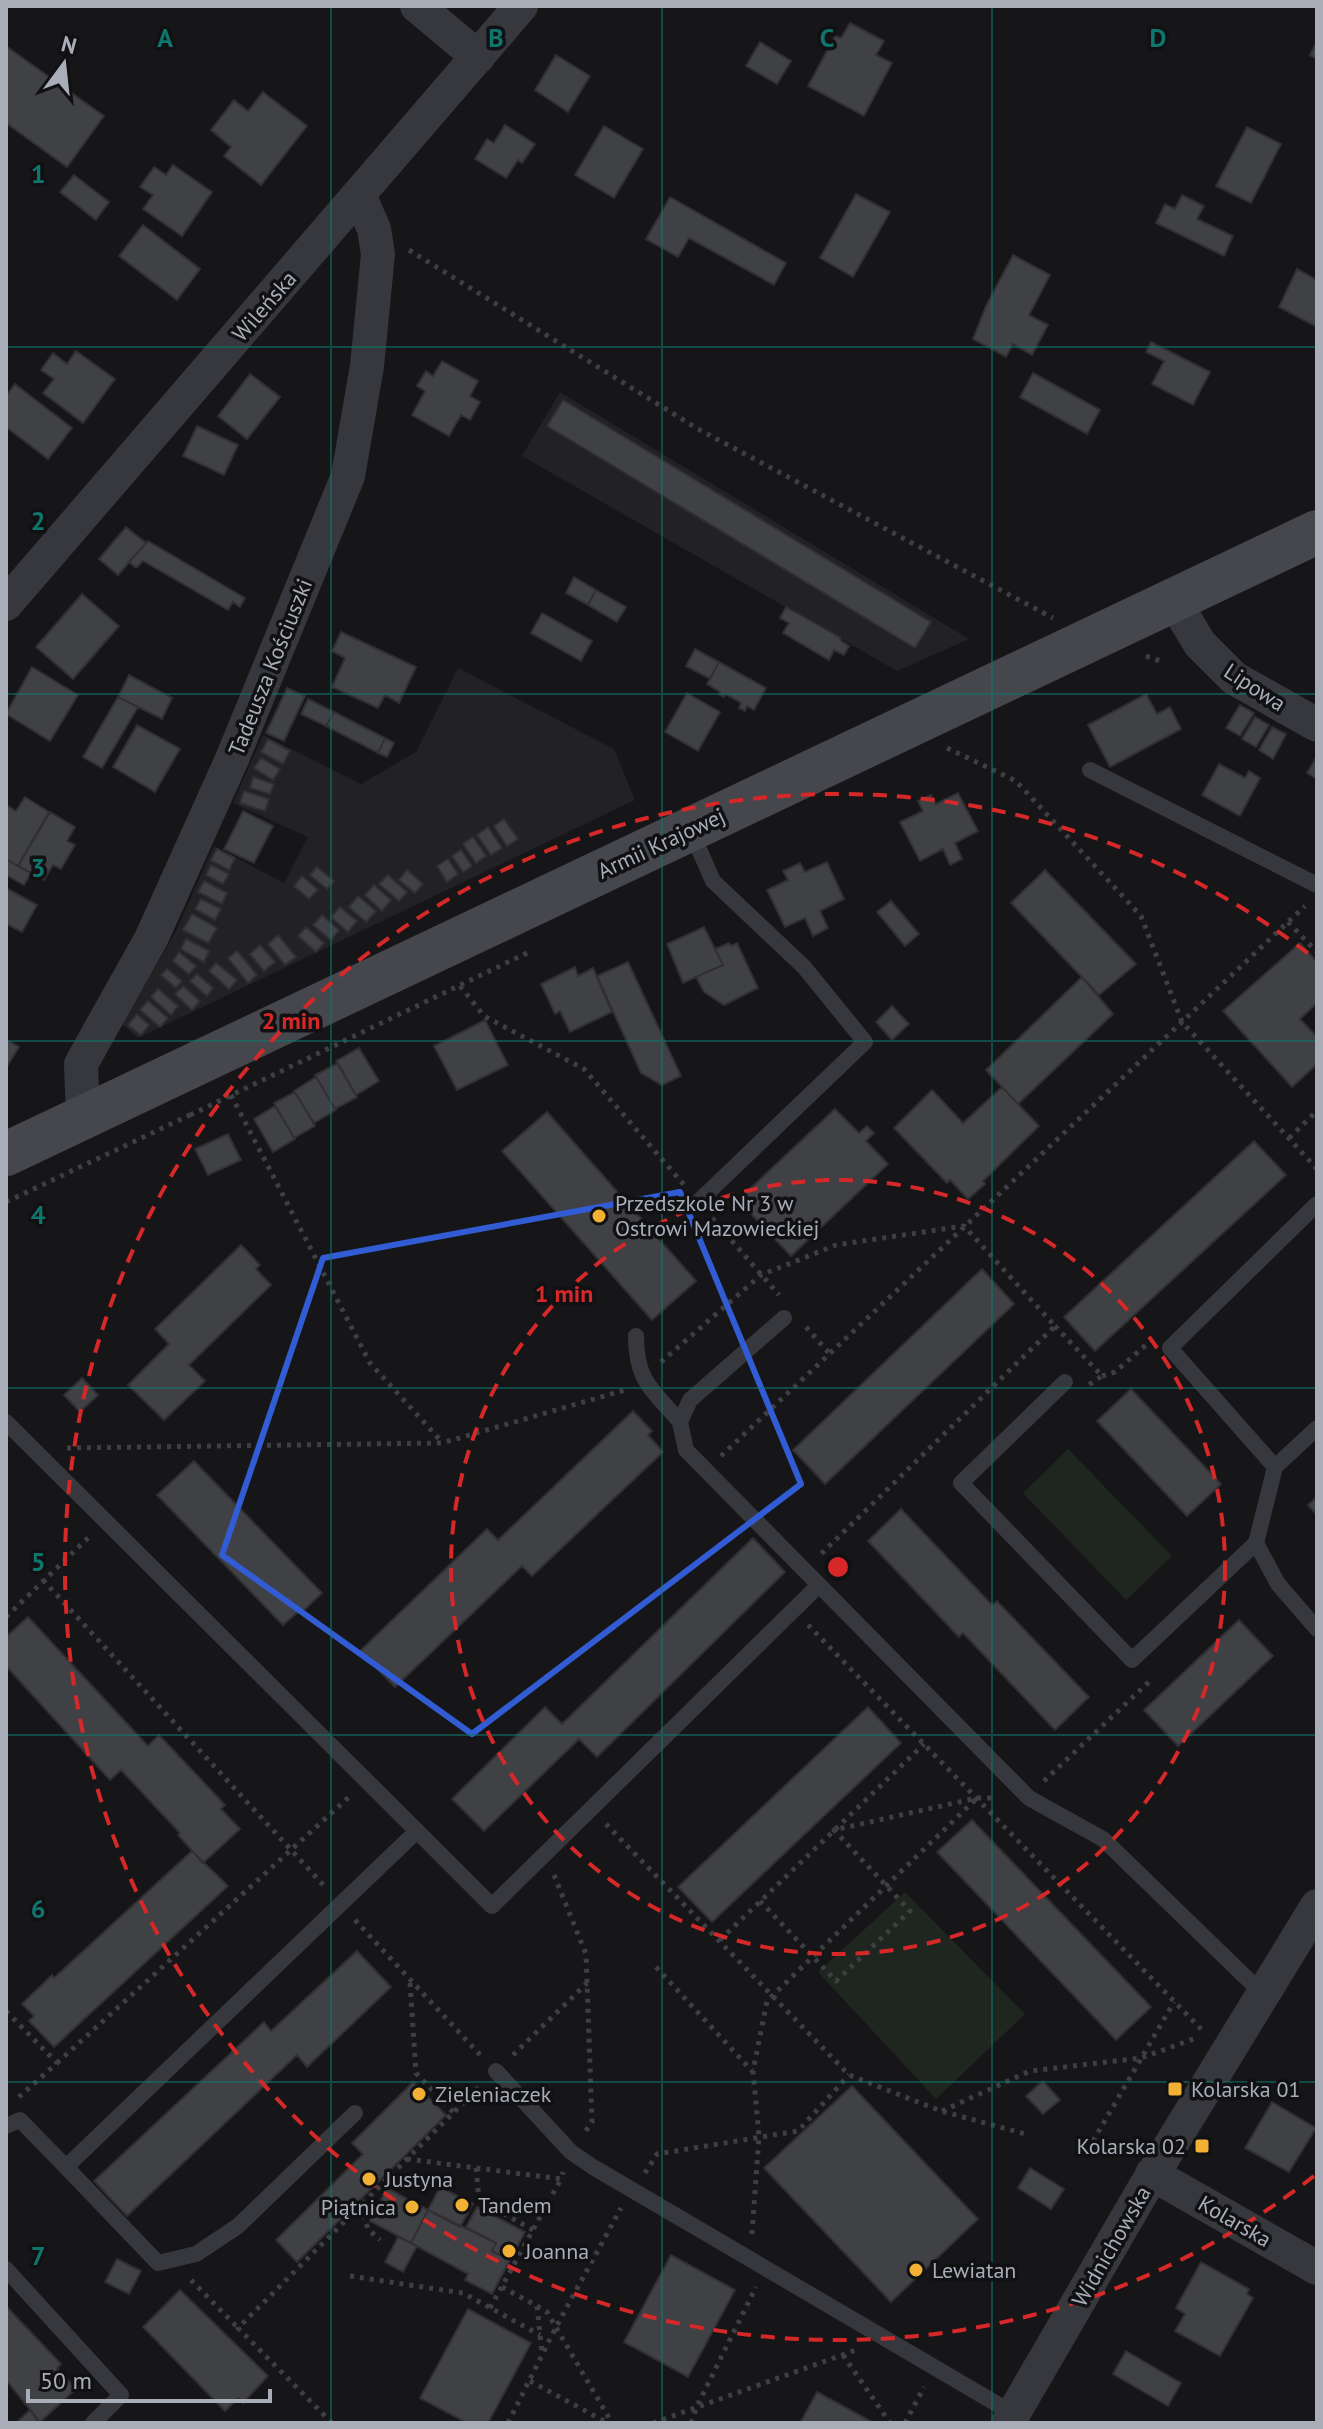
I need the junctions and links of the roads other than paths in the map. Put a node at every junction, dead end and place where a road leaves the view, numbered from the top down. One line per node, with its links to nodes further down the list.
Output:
1 (417, 6): 3 (street)
2 (521, 6): 3 (street, Wileńska)
3 (478, 57): 4 (street, Wileńska)
4 (359, 195): 7 (street, Wileńska); 12 (street, Tadeusza Kościuszki)
5 (1317, 532): 6 (main road, Armii Krajowej)
6 (1174, 601): 8 (street, Lipowa); 10 (main road, Armii Krajowej)
7 (6, 604)
8 (1317, 725)
9 (1090, 770): 11 (lane)
10 (690, 829): 12 (main road, Armii Krajowej); 14 (lane)
11 (1317, 885)
12 (83, 1117): 13 (main road, Armii Krajowej)
13 (6, 1154)
14 (698, 1202)
15 (1317, 1204): 22 (lane)
16 (792, 1319): 20 (lane)
17 (636, 1336): 20 (lane)
18 (1065, 1382): 23 (lane)
19 (6, 1422): 26 (lane)
20 (680, 1422): 24 (lane)
21 (1317, 1428): 22 (lane)
22 (1275, 1467): 23 (lane)
23 (1256, 1543): 25 (lane)
24 (818, 1586): 26 (lane); 28 (lane)
25 (1317, 1629)
26 (417, 1831): 32 (lane)
27 (1317, 1906): 28 (street, Widnichowska)
28 (1264, 1995): 33 (street, Widnichowska)
29 (496, 2071): 36 (lane)
30 (355, 2113): 32 (lane)
31 (6, 2126): 32 (lane)
32 (66, 2167)
33 (1152, 2174): 34 (street, Kolarska); 36 (street, Widnichowska)
34 (1317, 2268)
35 (6, 2269): 37 (lane)
36 (1011, 2418)
37 (93, 2423)

